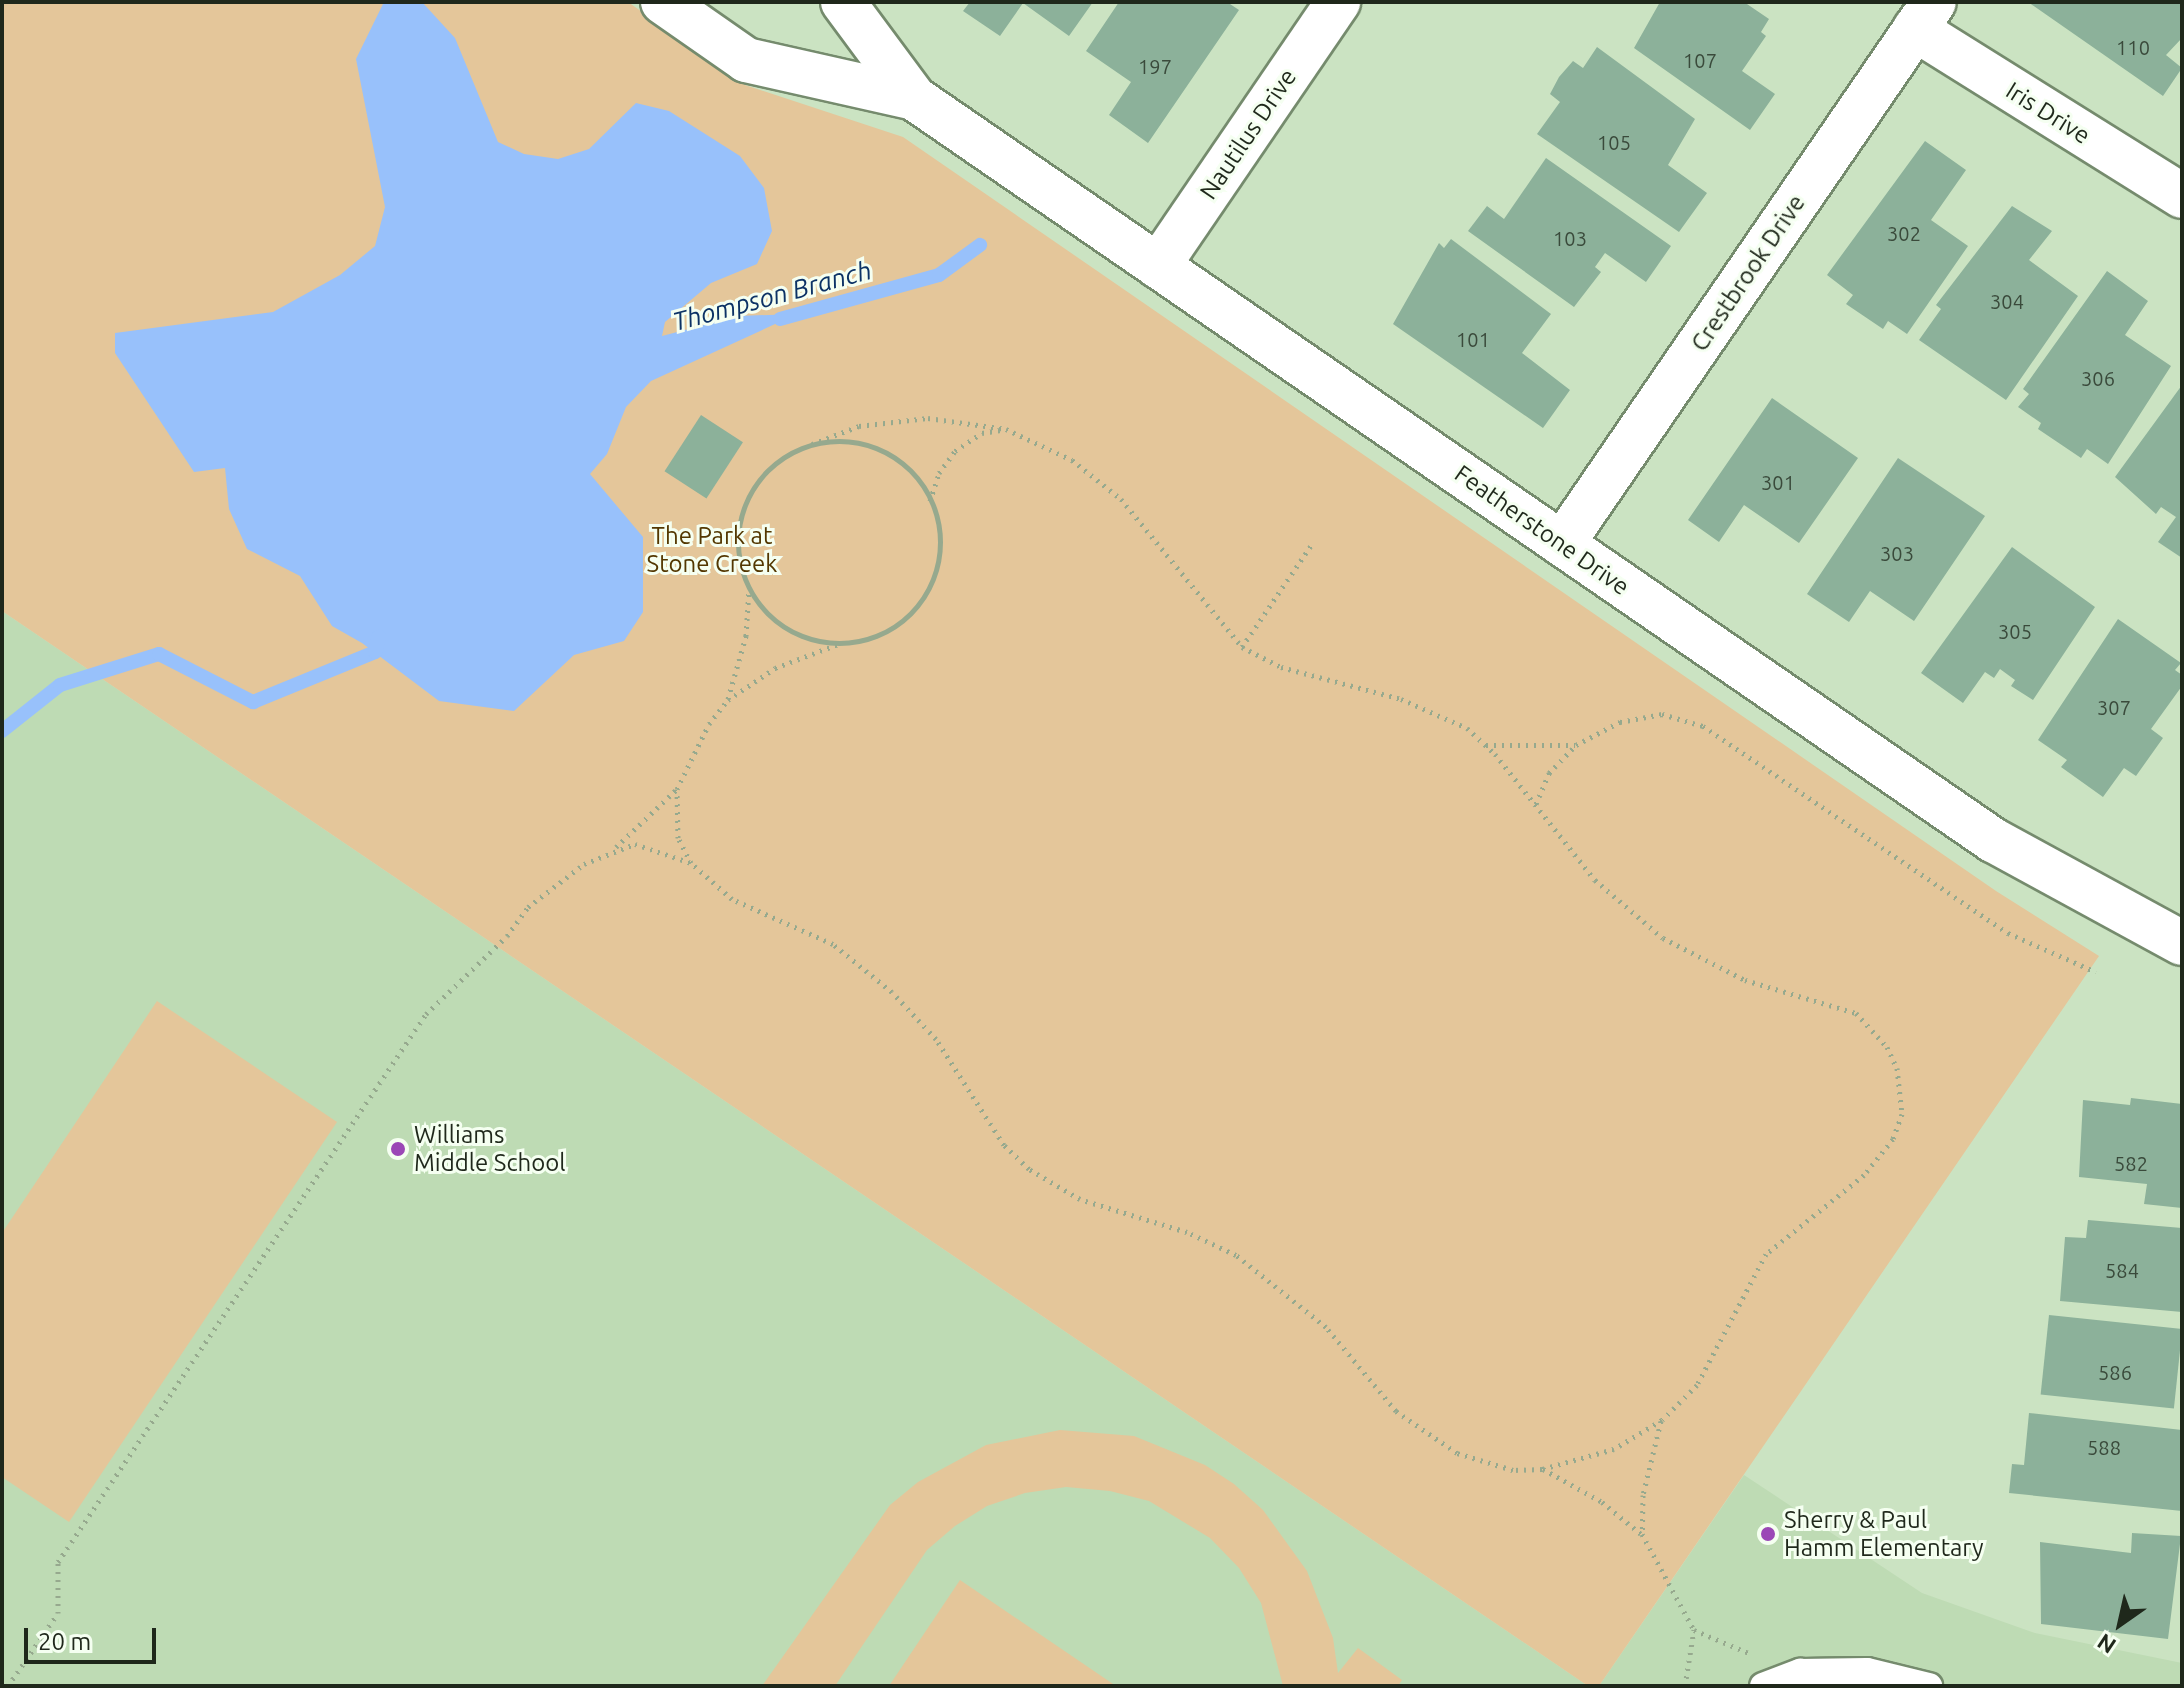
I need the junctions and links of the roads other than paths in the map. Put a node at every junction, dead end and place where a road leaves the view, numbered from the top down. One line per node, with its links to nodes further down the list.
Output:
1 (663, 2): 5 (street, Featherstone Drive)
2 (843, 2): 5 (street, Featherstone Drive)
3 (1338, 2): 7 (street, Nautilus Drive)
4 (1925, 16): 6 (street, Iris Drive); 8 (street, Crestbrook Drive)
5 (914, 98): 7 (street, Featherstone Drive)
6 (2182, 196)
7 (1158, 266): 8 (street, Featherstone Drive)
8 (1562, 544): 9 (street, Featherstone Drive)
9 (2182, 943)
10 (1763, 1686): 11 (lane)
11 (1929, 1686)

